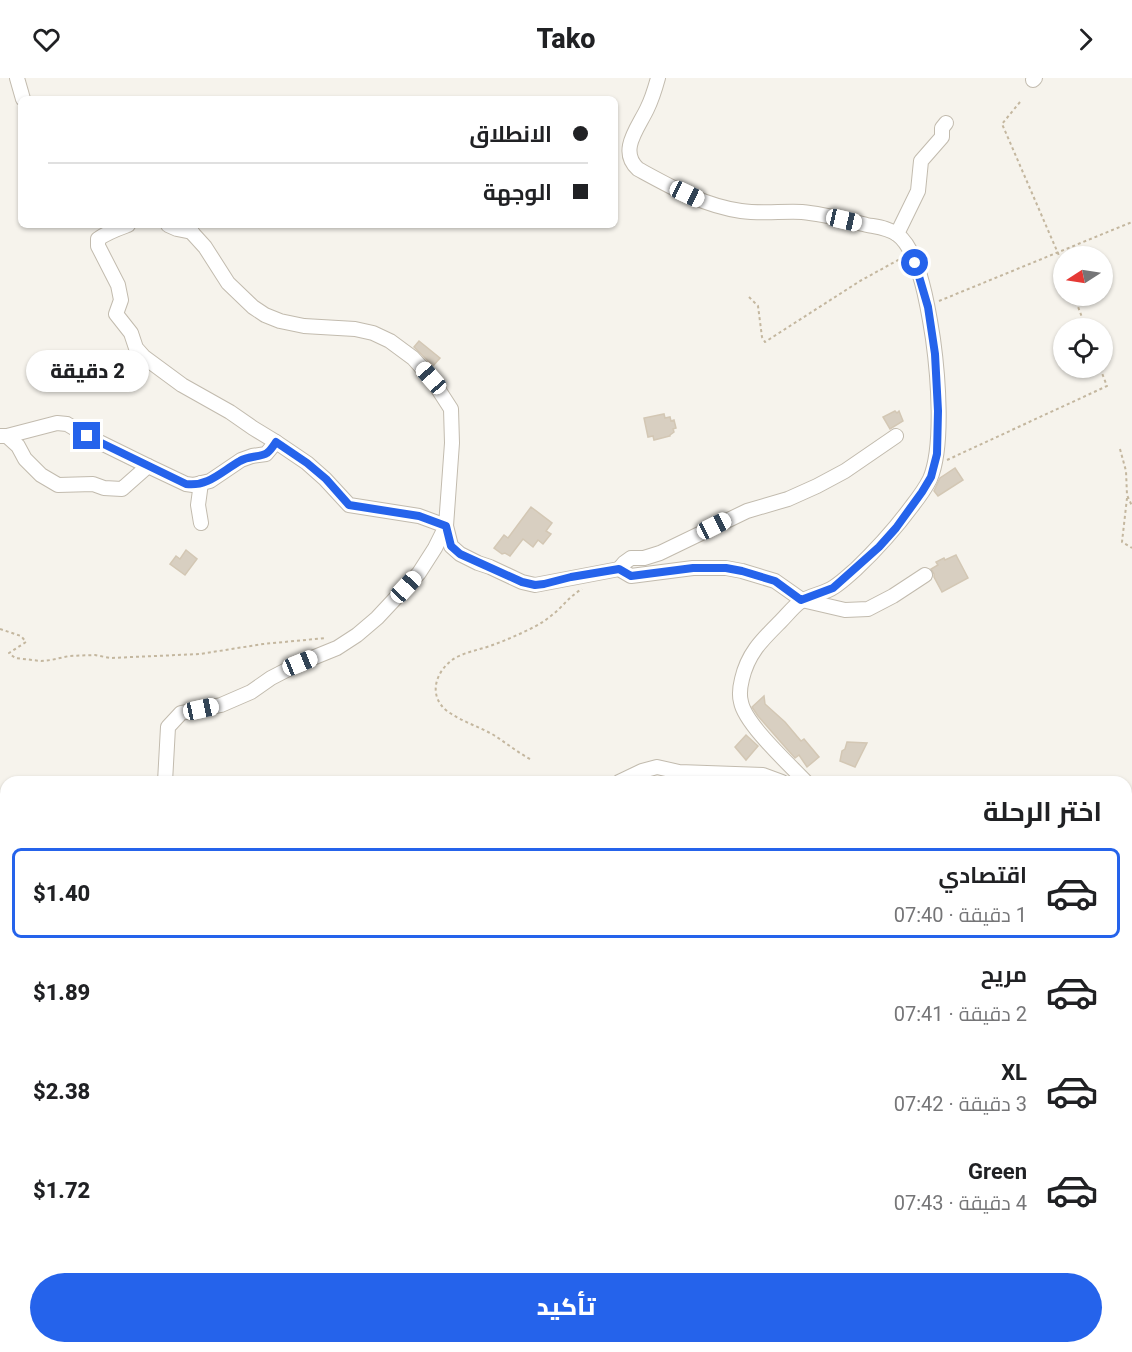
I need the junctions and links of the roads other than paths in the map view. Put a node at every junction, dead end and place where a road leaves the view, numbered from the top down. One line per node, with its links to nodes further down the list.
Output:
1 (16, 78): 3 (street)
2 (658, 78): 7 (street)
3 (22, 96)
4 (946, 123): 7 (street)
5 (118, 228): 10 (street)
6 (188, 228): 14 (street)
7 (897, 234): 17 (street)
8 (4, 436): 11 (street); 11 (street)
9 (896, 436): 15 (street)
10 (276, 442): 12 (street); 14 (street)
11 (148, 466): 12 (street)
12 (201, 483): 13 (street)
13 (201, 523)
14 (446, 526): 15 (street); 18 (street)
15 (619, 569): 17 (street)
16 (925, 575): 17 (street)
17 (801, 600): 21 (street)
18 (165, 776)
19 (632, 776): 20 (street)
20 (680, 776)
21 (800, 776)

